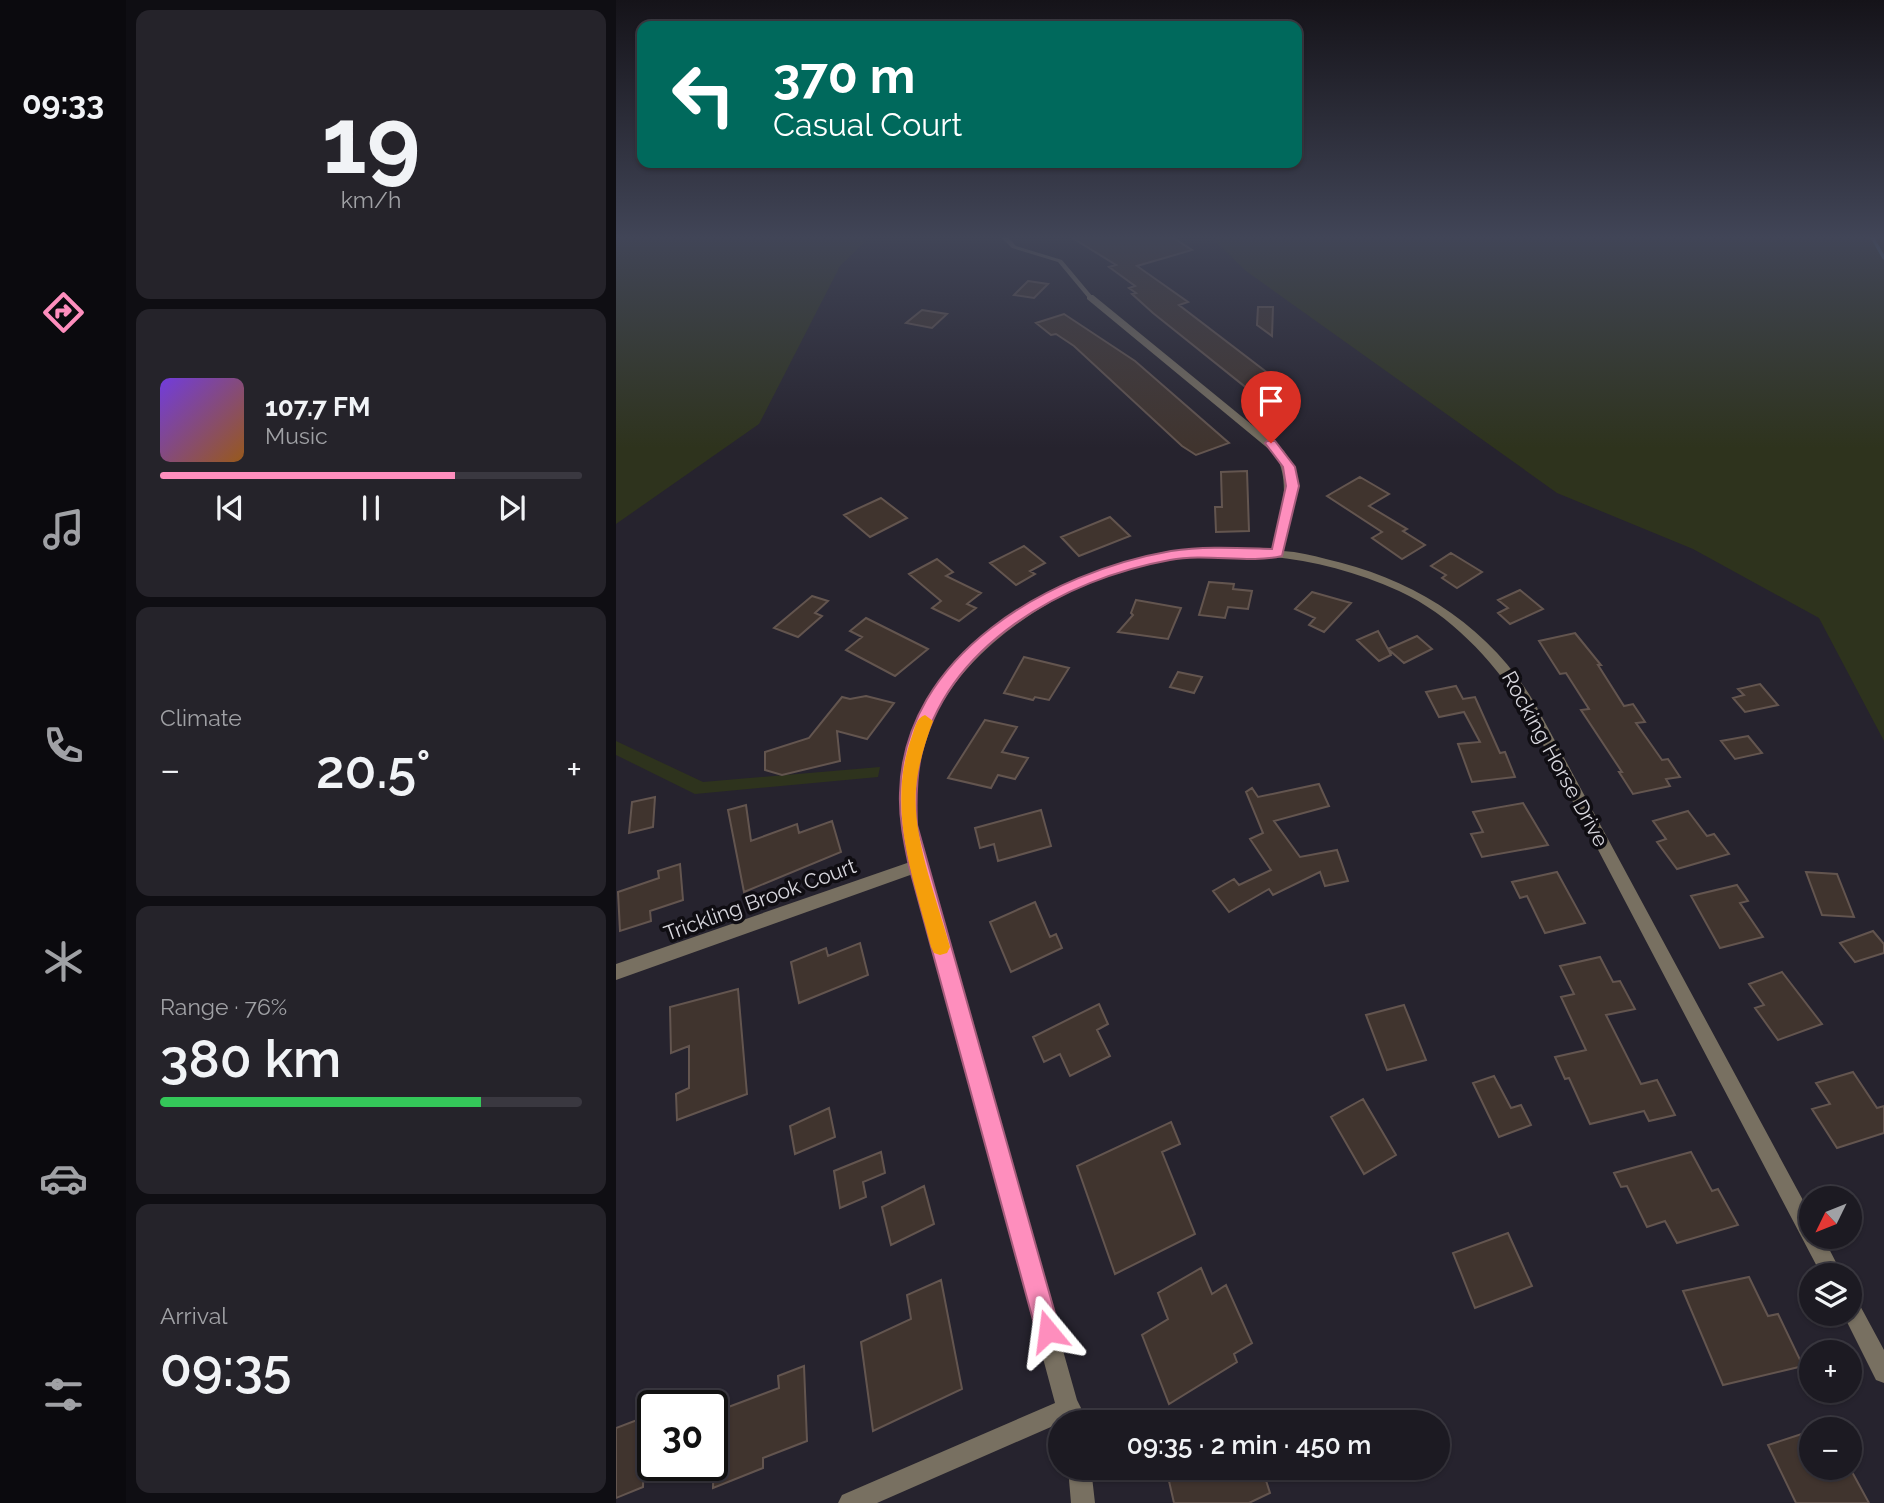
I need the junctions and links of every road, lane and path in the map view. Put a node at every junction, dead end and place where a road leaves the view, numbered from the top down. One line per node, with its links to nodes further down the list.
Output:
1 (1102, 307): 2 (street)
2 (1277, 553): 3 (street, Rocking Horse Drive); 5 (street, Rocking Horse Drive)
3 (918, 866): 4 (street, Trickling Brook Court); 8 (street, Rocking Horse Drive)
4 (616, 972)
5 (1799, 1212)
6 (1860, 1326): 7 (street)
7 (1884, 1372)
8 (1070, 1410)
9 (1048, 1424): 11 (street)
10 (1080, 1480): 12 (street)
11 (850, 1503)
12 (1083, 1503)

